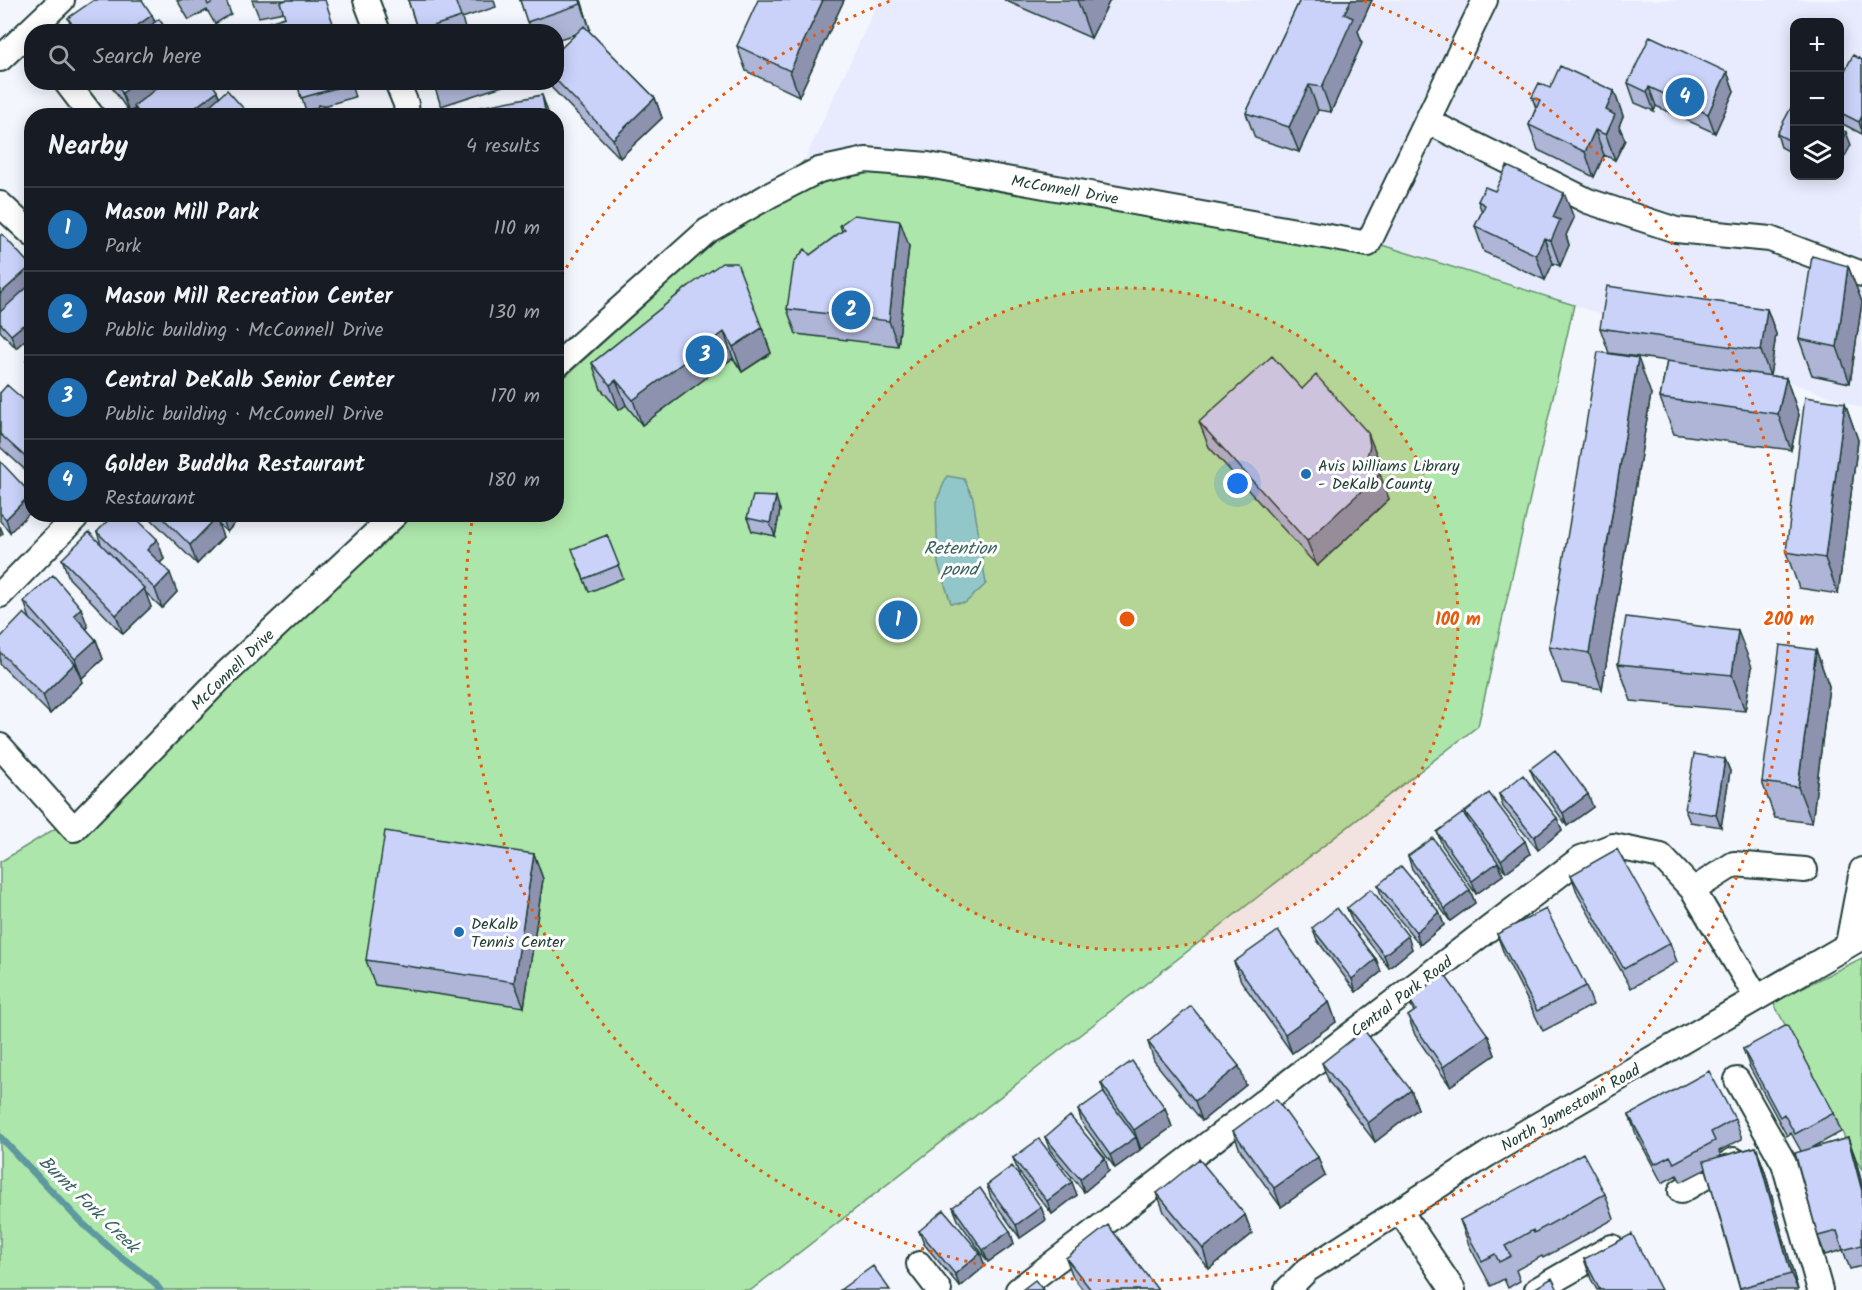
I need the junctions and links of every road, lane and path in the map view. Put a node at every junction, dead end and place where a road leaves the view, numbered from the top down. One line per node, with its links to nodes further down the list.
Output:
1 (62, 0): 4 (street)
2 (366, 0): 5 (street)
3 (1485, 0): 12 (street, McConnell Drive)
4 (40, 24)
5 (375, 24)
6 (24, 40): 7 (street)
7 (0, 59)
8 (72, 90): 10 (street)
9 (401, 90): 11 (street)
10 (86, 108)
11 (406, 108)
12 (1427, 121): 15 (street); 16 (street, McConnell Drive)
13 (0, 204): 14 (street)
14 (24, 226)
15 (1862, 274)
16 (564, 359)
17 (71, 522): 19 (street)
18 (387, 522): 20 (street, McConnell Drive)
19 (0, 595)
20 (0, 746)
21 (1805, 870): 23 (street)
22 (1862, 870): 24 (street)
23 (1693, 890): 25 (street, Central Park Road); 34 (street, Central Park Road)
24 (1855, 941): 25 (street, North Jamestown Road)
25 (1757, 998): 29 (street, North Jamestown Road)
26 (1737, 1080): 27 (street)
27 (1770, 1139): 28 (street); 38 (street)
28 (1681, 1191)
29 (1400, 1211): 35 (street, North Jamestown Road); 36 (street)
30 (1622, 1242): 32 (street)
31 (919, 1264): 33 (street)
32 (1575, 1281): 37 (street)
33 (939, 1290)
34 (1018, 1290)
35 (1287, 1290)
36 (1453, 1290)
37 (1537, 1290)
38 (1820, 1290)

